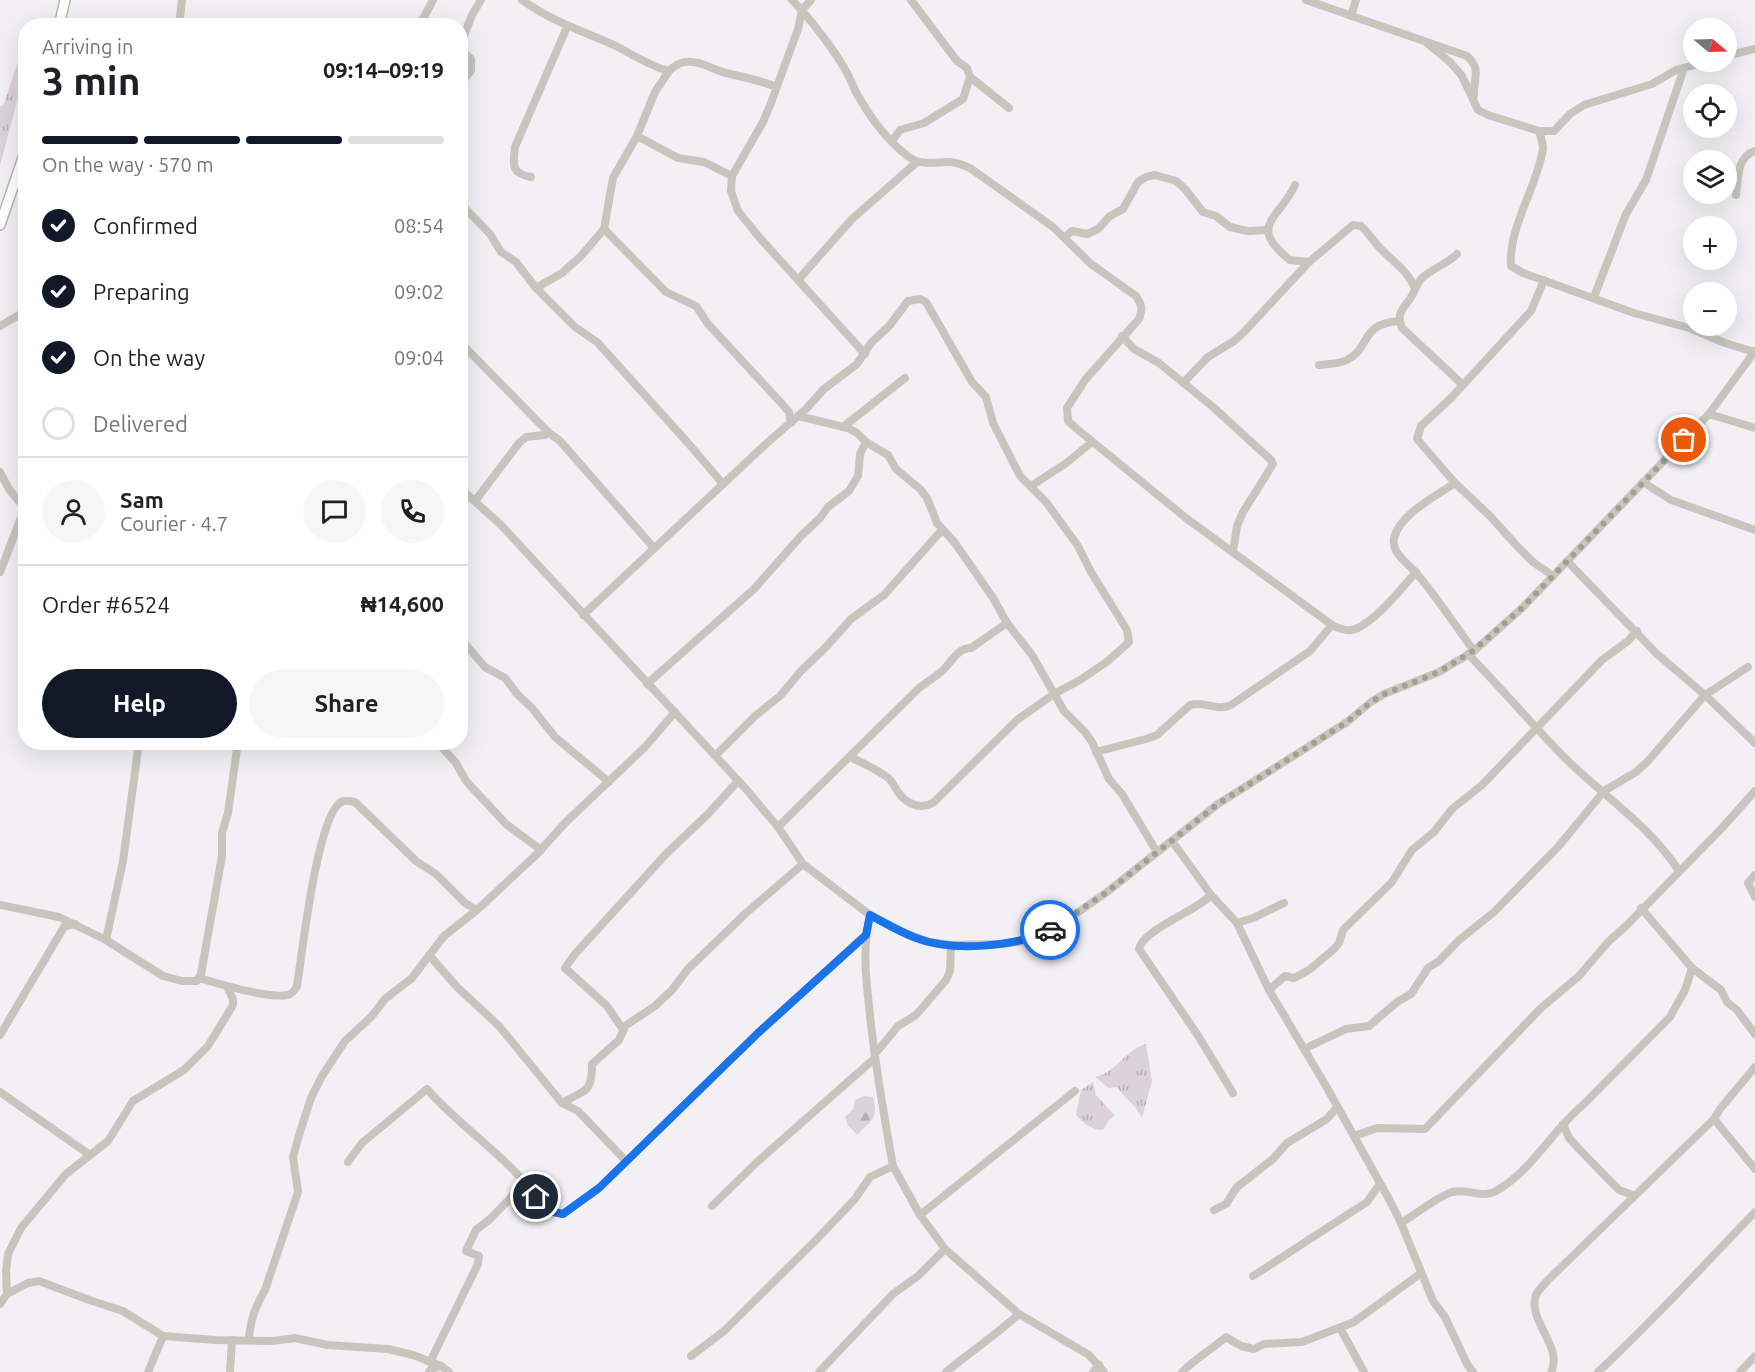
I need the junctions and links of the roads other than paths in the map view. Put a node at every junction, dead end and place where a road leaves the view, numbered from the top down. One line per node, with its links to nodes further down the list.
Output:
1 (65, 0): 13 (main road)
2 (182, 0): 14 (street)
3 (433, 0): 15 (street)
4 (481, 0): 16 (street)
5 (522, 0): 17 (street)
6 (792, 0): 11 (street)
7 (811, 0): 11 (street)
8 (912, 0): 26 (street)
9 (1306, 0): 12 (street)
10 (1356, 0): 12 (street)
11 (802, 9): 27 (street); 32 (street)
12 (1351, 16): 18 (street)
13 (61, 18)
14 (180, 18)
15 (423, 18)
16 (468, 26)
17 (567, 27): 23 (street); 37 (street)
18 (1428, 44): 28 (street); 28 (street)
19 (1755, 49): 20 (street)
20 (1737, 53)
21 (468, 55): 25 (street)
22 (1683, 68): 30 (street)
23 (669, 71): 27 (street); 31 (street)
24 (1683, 71): 51 (street)
25 (468, 74)
26 (970, 77): 29 (street); 32 (street)
27 (776, 87): 36 (street)
28 (1474, 97): 30 (street)
29 (1009, 108)
30 (1539, 131): 48 (street)
31 (637, 136): 36 (street); 42 (street)
32 (892, 141): 34 (street)
33 (1755, 151): 39 (street)
34 (917, 162): 44 (street); 47 (street)
35 (18, 172): 41 (main road)
36 (732, 176): 47 (street)
37 (531, 177)
38 (1295, 185): 43 (street)
39 (1737, 188)
40 (468, 211): 49 (street)
41 (0, 225)
42 (604, 229): 49 (street); 65 (street)
43 (1268, 230): 44 (street); 46 (street)
44 (1065, 237): 55 (street)
45 (1457, 254): 50 (street)
46 (1309, 262): 50 (street); 61 (street)
47 (798, 280): 58 (street)
48 (1544, 280): 51 (street); 62 (street)
49 (536, 288): 74 (street)
50 (1415, 288): 53 (street)
51 (1594, 297): 57 (street)
52 (18, 316): 54 (street)
53 (1399, 321): 59 (street); 62 (street)
54 (0, 326)
55 (1122, 336): 61 (street); 70 (street)
56 (468, 350): 68 (street)
57 (1755, 351): 63 (street)
58 (865, 354): 64 (street); 75 (street)
59 (1319, 365)
60 (905, 378): 66 (street)
61 (1183, 383): 83 (street)
62 (1462, 384): 73 (street)
63 (1709, 414): 67 (street); 72 (street)
64 (798, 416): 65 (street); 66 (street)
65 (791, 423): 74 (street)
66 (843, 427): 69 (street)
67 (1755, 428)
68 (548, 432): 78 (street); 82 (street)
69 (866, 442): 80 (street); 95 (street)
70 (1092, 442): 75 (street); 83 (street)
71 (0, 472): 77 (street)
72 (1643, 482): 81 (street); 84 (street)
73 (1455, 483): 86 (street); 87 (street)
74 (723, 484): 82 (street)
75 (1031, 486): 96 (street)
76 (468, 497): 78 (street)
77 (18, 501)
78 (475, 501): 88 (street)
79 (18, 527): 85 (street)
80 (942, 530): 89 (street); 105 (street)
81 (1755, 530)
82 (654, 548): 88 (street)
83 (1233, 552): 90 (street)
84 (1568, 561): 87 (street); 91 (street)
85 (0, 572)
86 (1416, 572): 90 (street); 93 (street)
87 (1553, 576): 93 (street)
88 (583, 615): 95 (street)
89 (1007, 623): 96 (street); 106 (street)
90 (1332, 625): 104 (street)
91 (1637, 631): 97 (street); 99 (street)
92 (468, 647): 108 (street)
93 (1471, 652): 99 (street); 112 (street)
94 (1748, 667): 97 (street)
95 (647, 684): 98 (street)
96 (1058, 695): 104 (street); 106 (street)
97 (1705, 695): 100 (street); 109 (street)
98 (675, 712): 105 (street); 108 (street)
99 (1537, 727): 109 (street); 134 (street)
100 (1755, 743)
101 (138, 750): 128 (street)
102 (237, 750): 132 (street)
103 (444, 750): 113 (street)
104 (1096, 752): 114 (street)
105 (715, 756): 107 (street)
106 (850, 757): 111 (street)
107 (738, 781): 111 (street); 135 (street)
108 (609, 782): 113 (street)
109 (1604, 791): 116 (street); 138 (street)
110 (1755, 791): 116 (street)
111 (778, 827): 115 (street)
112 (1172, 841): 114 (street); 118 (street)
113 (541, 850): 123 (street)
114 (1157, 852): 129 (street)
115 (803, 864): 124 (street); 135 (street)
116 (1679, 871): 122 (street)
117 (1755, 875): 119 (street)
118 (1211, 895): 125 (street); 143 (street)
119 (1755, 897)
120 (1284, 903): 125 (street)
121 (0, 905): 126 (street)
122 (1641, 908): 131 (street); 148 (street)
123 (477, 910): 130 (street); 133 (street)
124 (870, 915): 127 (street); 129 (street)
125 (1237, 923): 134 (street)
126 (75, 924): 128 (street); 137 (street)
127 (866, 935): 139 (street); 150 (street)
128 (106, 940): 132 (street)
129 (951, 945): 139 (street)
130 (429, 955): 144 (street); 173 (street)
131 (1692, 968): 136 (street); 147 (street)
132 (200, 978): 133 (street)
133 (227, 987): 149 (street)
134 (1269, 990): 138 (street)
135 (622, 1028): 144 (street)
136 (1755, 1034)
137 (0, 1035)
138 (1304, 1049): 145 (street)
139 (875, 1056): 152 (street); 158 (street)
140 (1755, 1067): 146 (street)
141 (1075, 1091): 162 (street)
142 (0, 1092): 149 (street)
143 (1233, 1093)
144 (562, 1103): 150 (street)
145 (1337, 1107): 148 (street); 159 (street)
146 (1714, 1119): 153 (street); 157 (street)
147 (1563, 1124): 156 (street); 163 (street)
148 (1354, 1136): 155 (street)
149 (90, 1155): 167 (street)
150 (626, 1161): 154 (street)
151 (348, 1162): 154 (street)
152 (893, 1166): 162 (street); 174 (street)
153 (1755, 1169)
154 (525, 1183): 176 (street)
155 (1379, 1185): 163 (street); 166 (street)
156 (1619, 1190): 157 (street); 160 (street)
157 (1633, 1195): 160 (street)
158 (712, 1206)
159 (1214, 1210)
160 (1618, 1211): 189 (street)
161 (1755, 1212): 190 (street)
162 (920, 1215): 164 (street)
163 (1401, 1223): 165 (street)
164 (945, 1249): 169 (street); 183 (street)
165 (1421, 1273): 170 (street); 188 (street)
166 (1253, 1276)
167 (7, 1294): 168 (street); 171 (street)
168 (0, 1304)
169 (1019, 1314): 178 (street); 184 (street)
170 (1340, 1328): 186 (street); 187 (street)
171 (163, 1336): 172 (street); 179 (street)
172 (232, 1340): 173 (street); 180 (street)
173 (249, 1340): 176 (street)
174 (691, 1356)
175 (1755, 1356): 191 (street)
176 (430, 1362): 177 (street)
177 (441, 1366): 181 (street); 182 (street)
178 (1102, 1369): 185 (street)
179 (148, 1372)
180 (230, 1372)
181 (429, 1372)
182 (449, 1372)
183 (819, 1372)
184 (946, 1372)
185 (1093, 1372)
186 (1182, 1372)
187 (1364, 1372)
188 (1473, 1372)
189 (1551, 1372)
190 (1598, 1372)
191 (1740, 1372)

